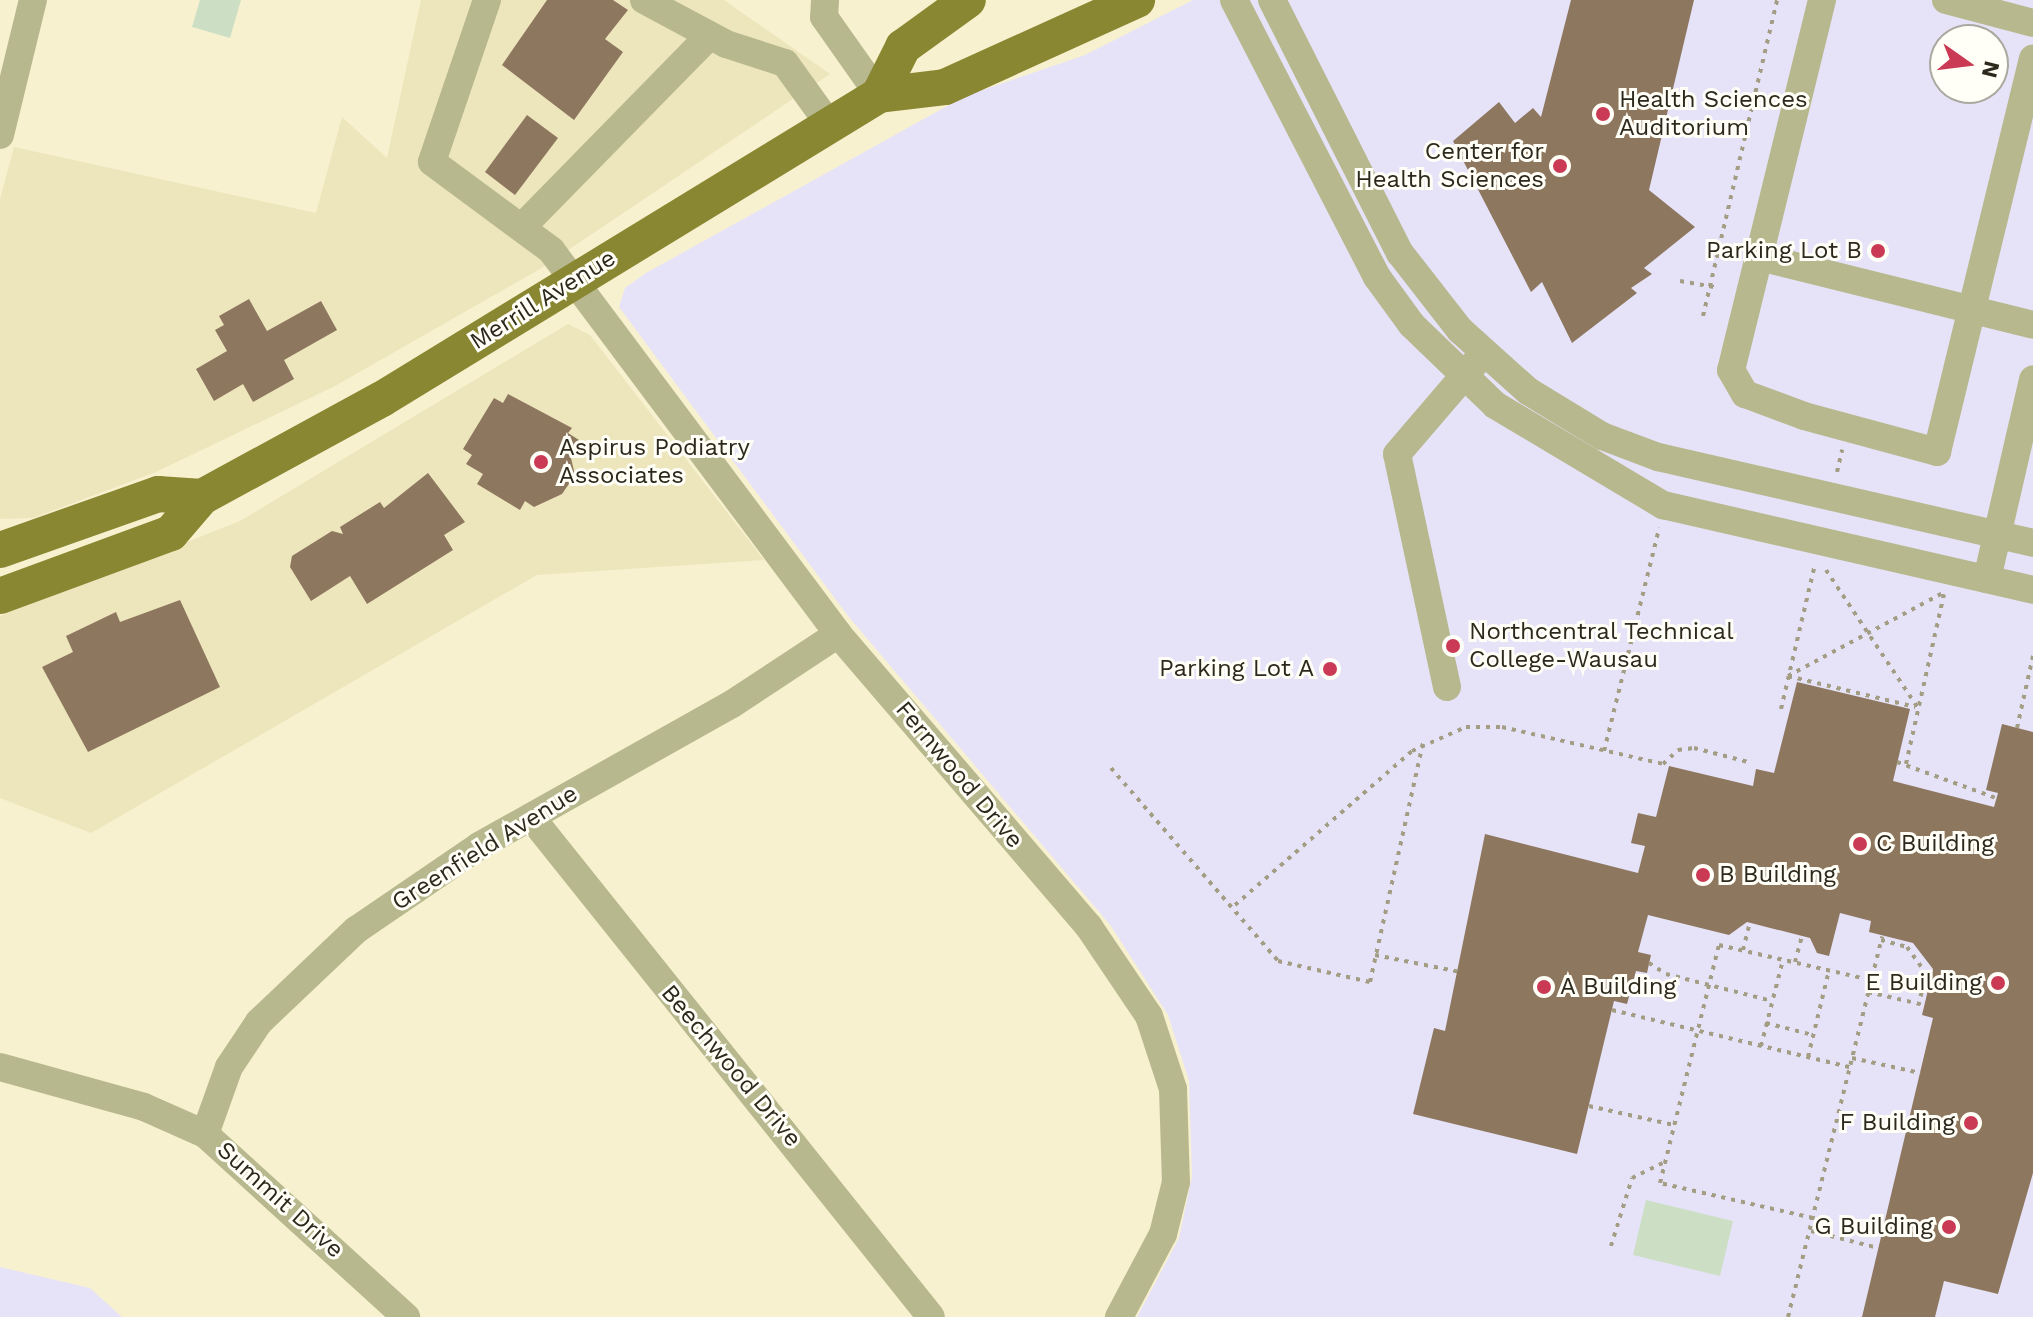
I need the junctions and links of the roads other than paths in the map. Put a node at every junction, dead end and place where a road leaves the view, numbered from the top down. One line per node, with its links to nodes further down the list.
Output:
1 (33, 0): 18 (street)
2 (487, 0): 19 (street)
3 (644, 0): 13 (street)
4 (825, 0): 16 (street)
5 (968, 0): 16 (main road)
6 (1080, 0): 15 (main road)
7 (1137, 0): 15 (main road, Merrill Avenue)
8 (1234, 0): 25 (street)
9 (1272, 0): 24 (street)
10 (1822, 0): 20 (street)
11 (1946, 0): 12 (street)
12 (2033, 23)
13 (709, 36): 17 (street); 19 (street)
14 (2033, 59): 22 (street)
15 (945, 87): 16 (main road, Merrill Avenue)
16 (879, 95): 17 (main road, Merrill Avenue)
17 (829, 124): 21 (main road, Merrill Avenue)
18 (0, 135)
19 (524, 225): 21 (street, Fernwood Drive)
20 (1759, 257): 22 (street); 22 (street)
21 (575, 281): 27 (main road, Merrill Avenue); 36 (street, Fernwood Drive)
22 (1971, 310): 23 (street)
23 (2033, 325)
24 (1483, 354): 25 (street); 29 (street)
25 (1463, 377): 33 (street); 37 (street)
26 (2033, 379): 29 (street)
27 (202, 497): 30 (main road); 35 (main road, Merrill Avenue)
28 (0, 528): 30 (main road)
29 (1998, 535): 31 (street); 33 (street)
30 (39, 536): 32 (main road)
31 (2032, 539): 34 (street)
32 (0, 550)
33 (1987, 579): 34 (street)
34 (2026, 588)
35 (0, 596)
36 (838, 634): 38 (street, Greenfield Avenue); 43 (street, Fernwood Drive)
37 (1447, 687)
38 (531, 817): 40 (street, Greenfield Avenue); 42 (street, Beechwood Drive)
39 (0, 1067): 40 (street, Summit Drive)
40 (205, 1134): 41 (street, Summit Drive)
41 (406, 1317)
42 (931, 1317)
43 (1119, 1317)

